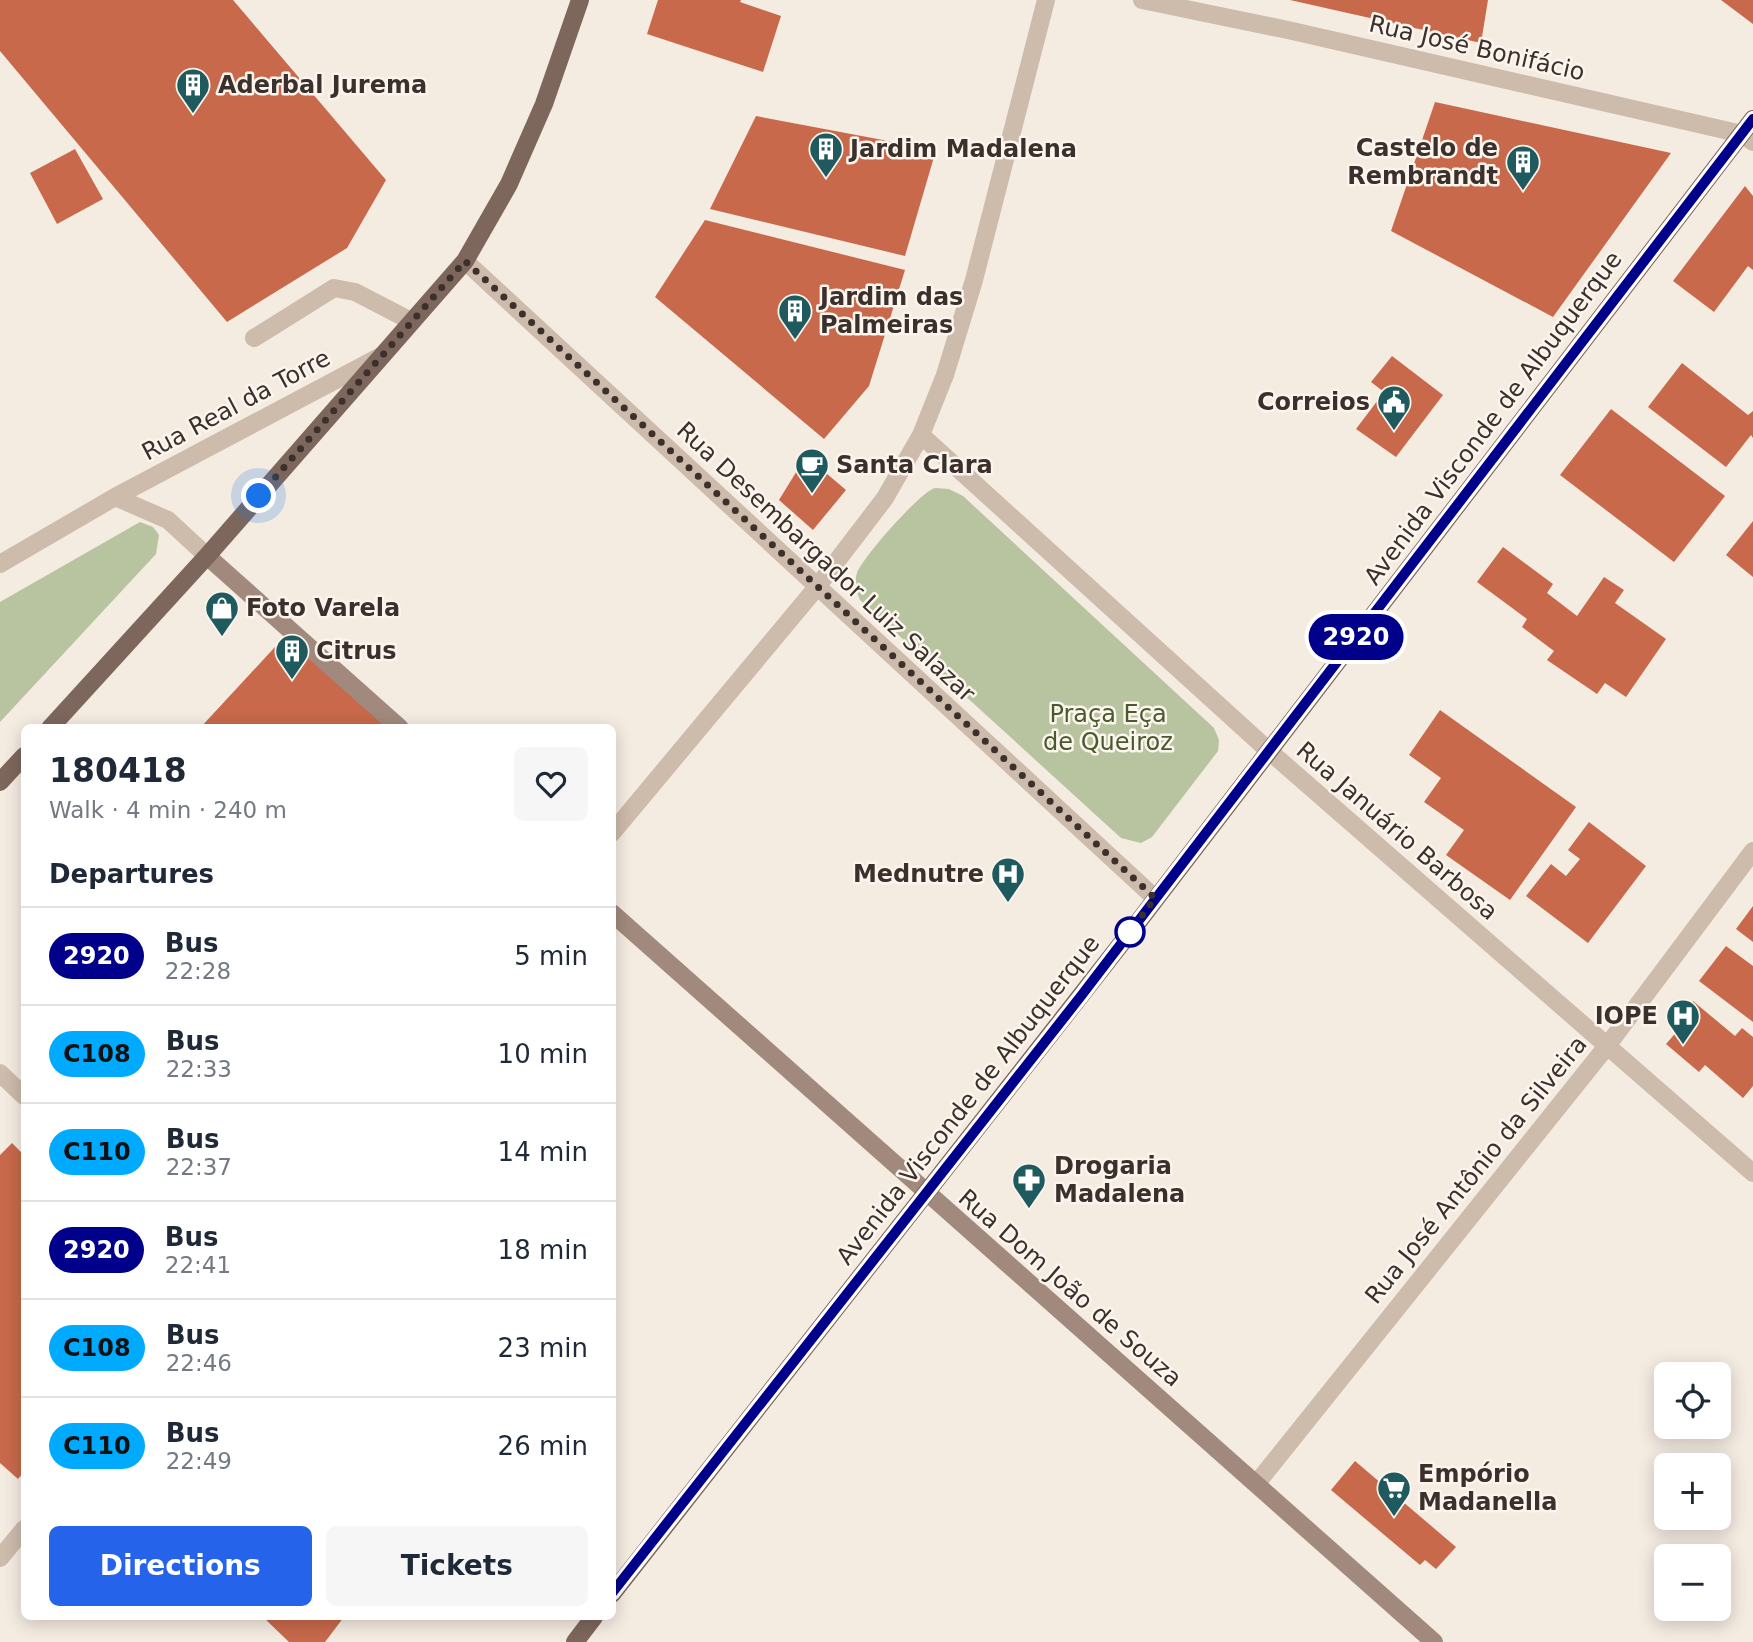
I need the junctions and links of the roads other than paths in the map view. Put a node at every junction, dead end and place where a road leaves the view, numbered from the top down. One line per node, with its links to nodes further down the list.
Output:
1 (580, 0): 6 (main road, Rua Real da Torre)
2 (1046, 0): 10 (street)
3 (1142, 0): 5 (street, Rua José Bonifácio)
4 (1753, 119): 5 (main road)
5 (1747, 138): 17 (main road, Avenida Visconde de Albuquerque)
6 (465, 261): 7 (main road, Rua Real da Torre); 14 (street, Rua Desembargador Luiz Salazar)
7 (411, 321): 8 (street); 9 (main road, Rua Real da Torre)
8 (254, 338)
9 (381, 355): 11 (street, Rua Real da Torre); 12 (main road, Rua Real da Torre)
10 (921, 435): 14 (street); 17 (street, Rua Januário Barbosa)
11 (115, 497): 12 (street); 13 (street, Rua Real da Torre)
12 (207, 556): 15 (main road, Rua Real da Torre); 16 (street)
13 (0, 564)
14 (817, 587): 20 (street); 22 (street, Rua Desembargador Luiz Salazar)
15 (54, 724)
16 (396, 724)
17 (1269, 751): 22 (main road, Avenida Visconde de Albuquerque); 24 (street, Rua Januário Barbosa)
18 (21, 759): 19 (main road)
19 (0, 782)
20 (616, 828)
21 (1753, 851): 24 (street, Rua José Antônio da Silveira)
22 (1155, 898): 28 (main road, Avenida Visconde de Albuquerque)
23 (616, 918): 28 (street, Rua Dom João de Souza)
24 (1608, 1046): 27 (street, Rua Januário Barbosa); 29 (street, Rua José Antônio da Silveira)
25 (0, 1073): 26 (street)
26 (21, 1093)
27 (1753, 1173)
28 (926, 1195): 29 (street, Rua Dom João de Souza); 32 (main road, Avenida Visconde de Albuquerque)
29 (1256, 1483): 35 (street, Rua Dom João de Souza)
30 (21, 1533): 31 (street)
31 (0, 1558)
32 (616, 1589)
33 (592, 1620): 34 (main road)
34 (575, 1642)
35 (1434, 1642)

